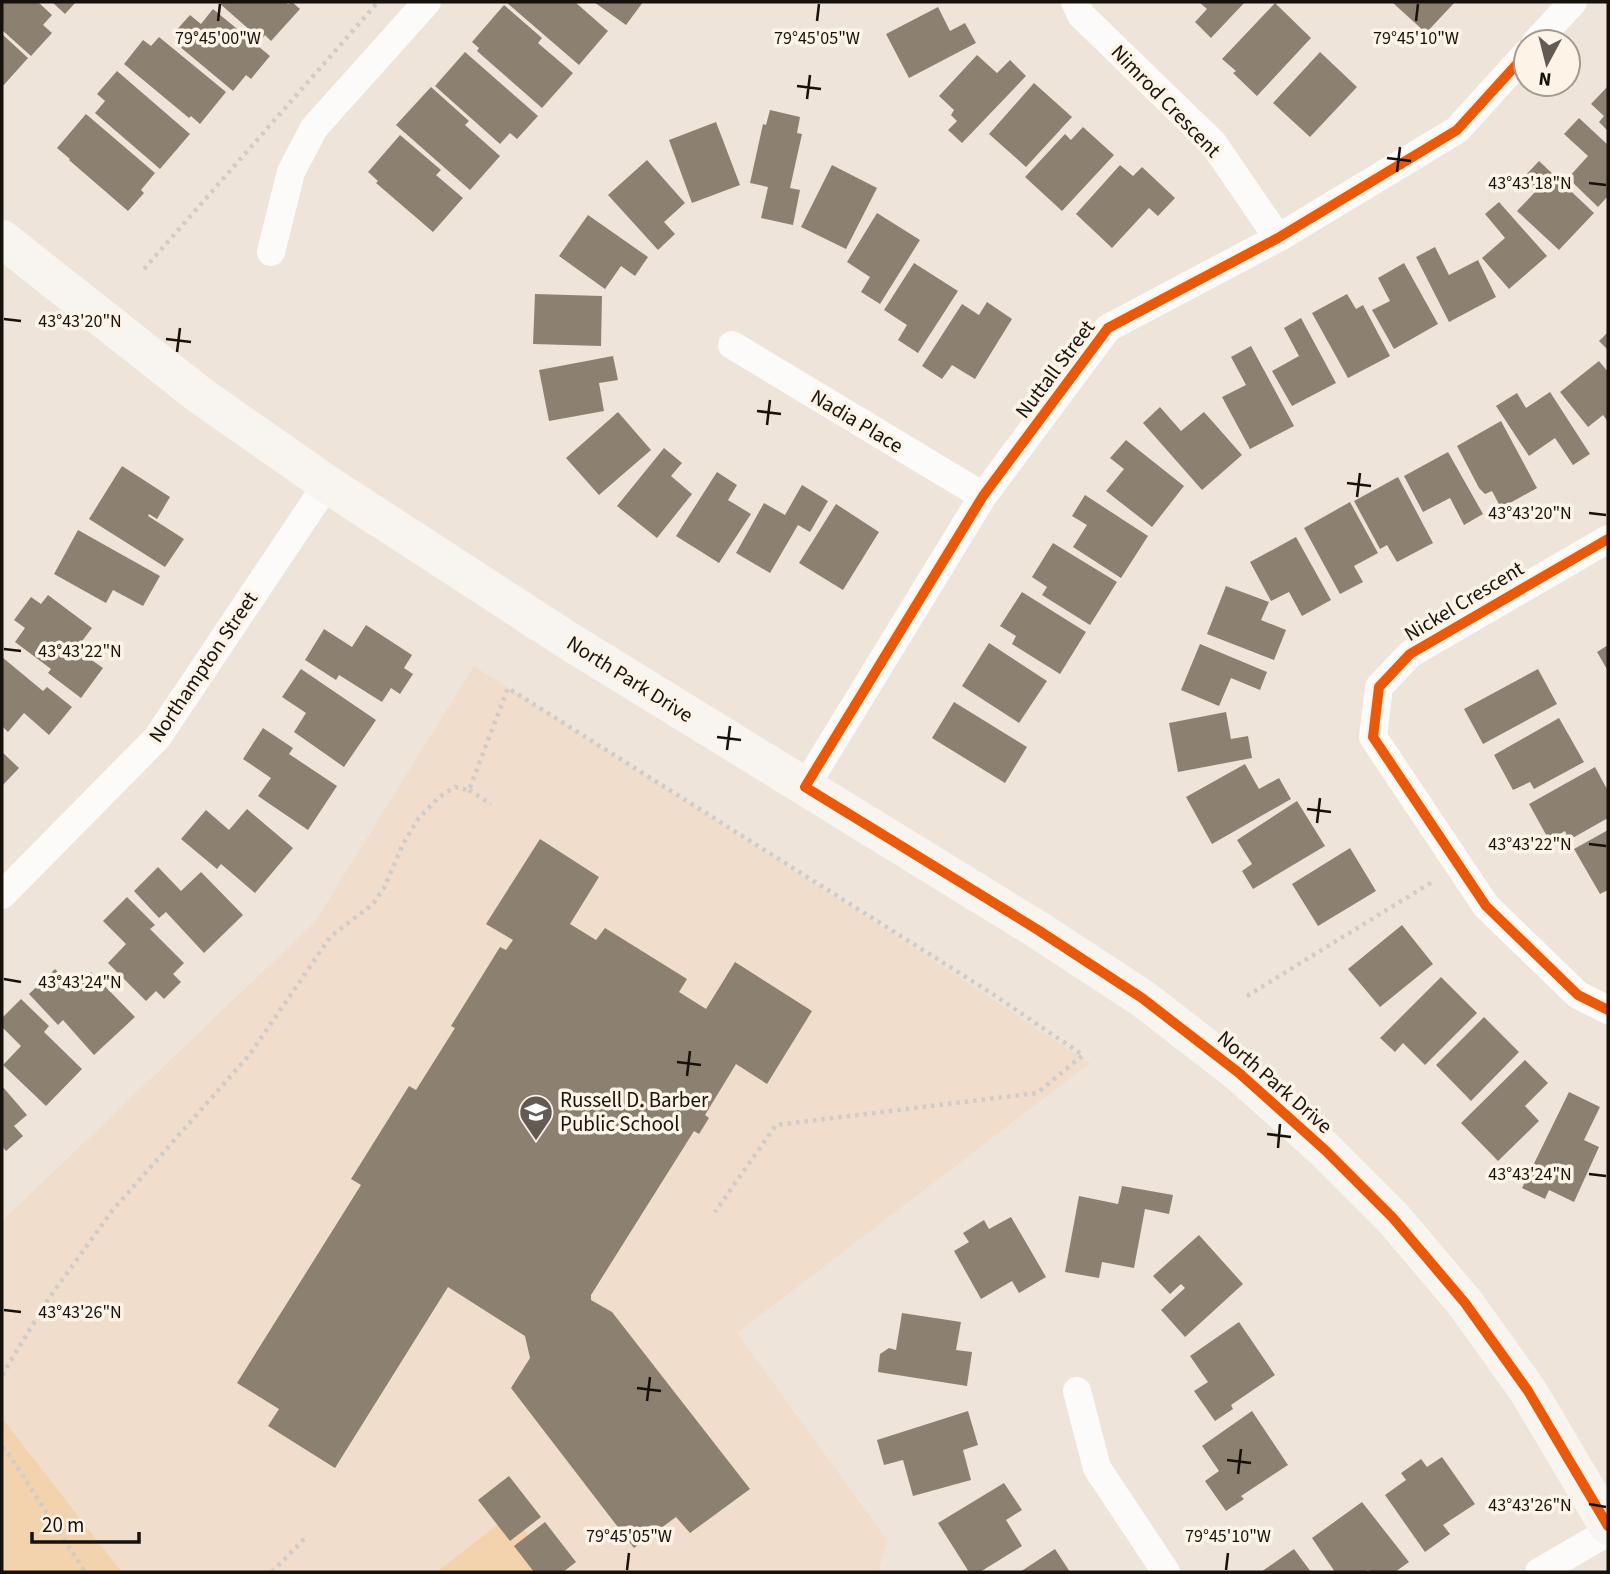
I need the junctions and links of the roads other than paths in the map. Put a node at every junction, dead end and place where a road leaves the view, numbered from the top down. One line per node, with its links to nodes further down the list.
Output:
1 (427, 2): 8 (street)
2 (1075, 2): 6 (street, Nimrod Crescent)
3 (1573, 2): 4 (street)
4 (1549, 28)
5 (1512, 69): 6 (street, Nuttall Street)
6 (1278, 238): 11 (street, Nuttall Street)
7 (2, 239): 10 (main road, North Park Drive)
8 (271, 252)
9 (732, 345): 11 (street, Nadia Place)
10 (327, 484): 13 (main road, North Park Drive); 14 (street, Northampton Street)
11 (983, 496): 13 (street, Nuttall Street)
12 (1608, 539): 15 (street, Nickel Crescent)
13 (805, 787): 17 (main road, North Park Drive)
14 (2, 895)
15 (1608, 1010)
16 (1077, 1391): 19 (street)
17 (1608, 1525)
18 (1608, 1532): 20 (street)
19 (1166, 1572)
20 (1539, 1572)

